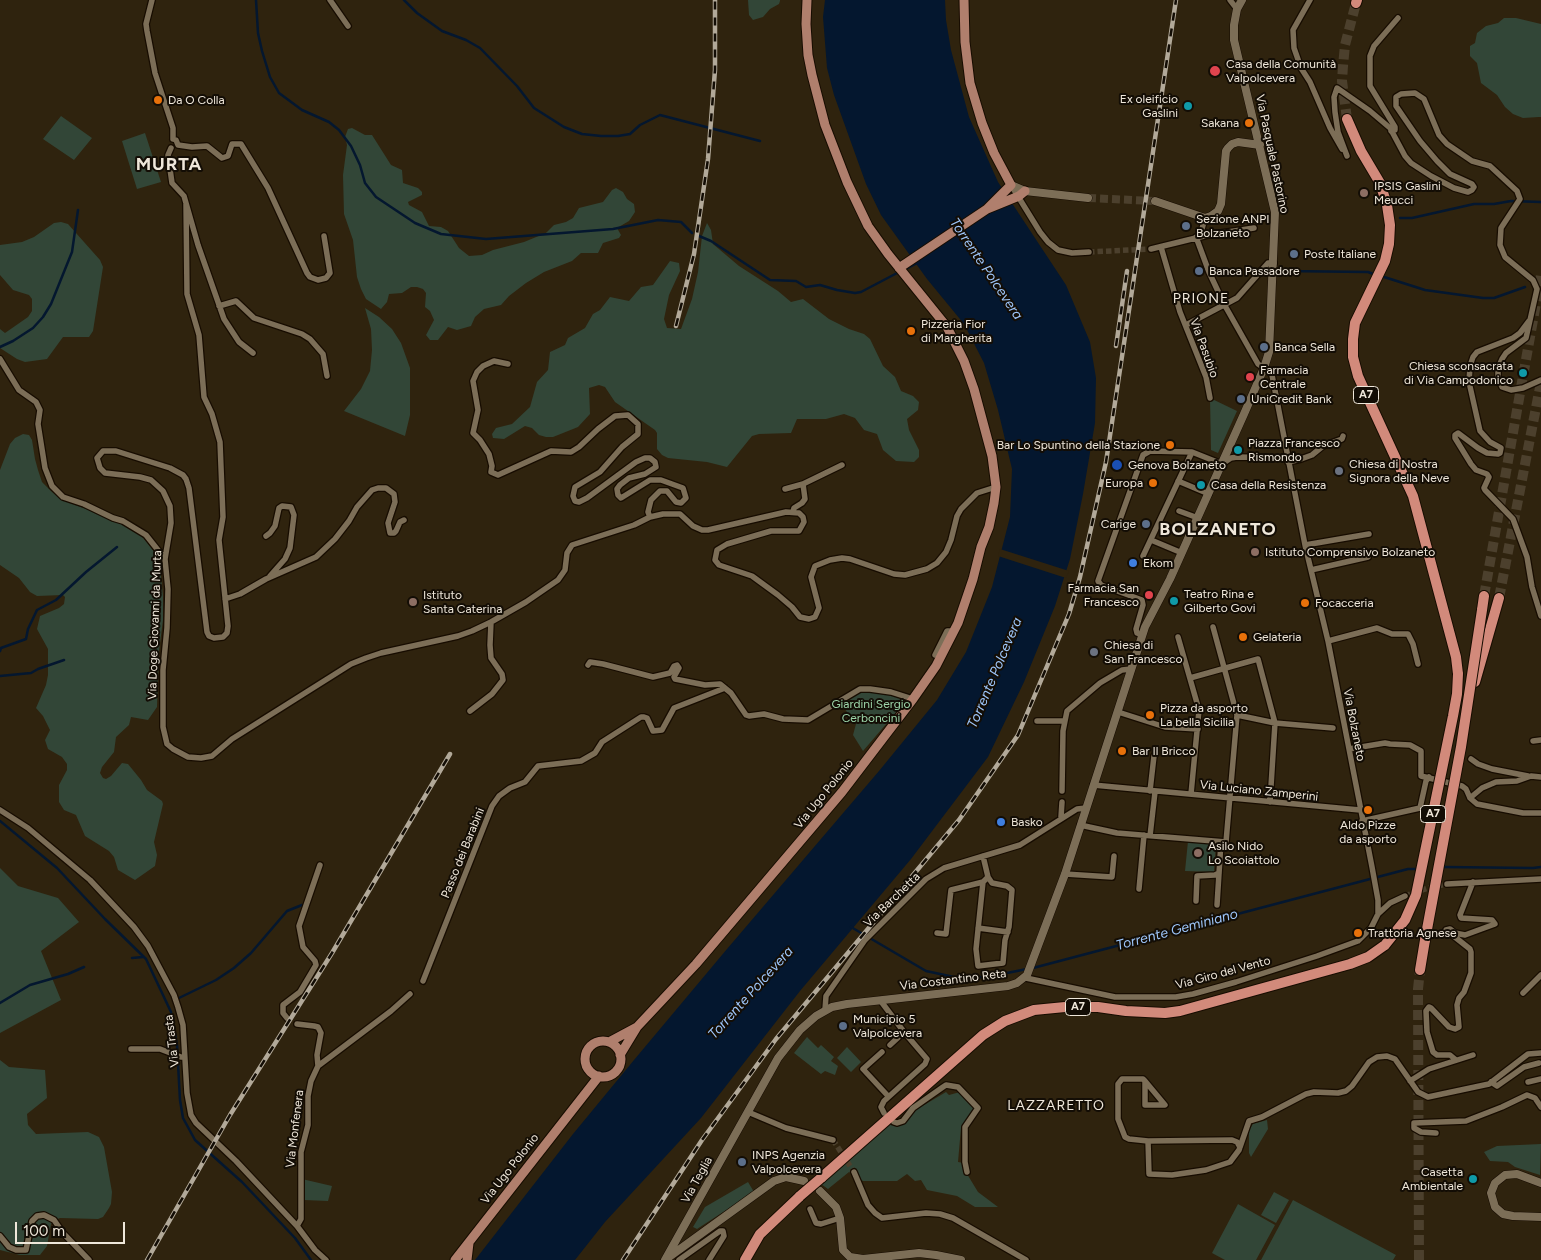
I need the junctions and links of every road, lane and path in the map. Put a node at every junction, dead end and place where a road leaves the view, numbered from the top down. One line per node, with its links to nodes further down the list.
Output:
1 (330, 0): 10 (street)
2 (807, 0): 31 (main road, Via Ugo Polonio)
3 (964, 0): 17 (main road)
4 (1230, 0): 8 (street)
5 (1242, 0): 8 (main road)
6 (1310, 0): 12 (street)
7 (153, 1): 13 (street)
8 (1236, 13): 15 (main road, Via Pasquale Pastorino)
9 (1398, 18): 12 (street)
10 (348, 26)
11 (1347, 119): 197 (highway, A7, bridge)
12 (1391, 130): 34 (street)
13 (173, 139): 14 (street); 16 (street)
14 (178, 145): 16 (street); 25 (street)
15 (1260, 146): 23 (main road); 30 (main road, Via Pasquale Pastorino)
16 (171, 148): 21 (street)
17 (1011, 185): 18 (main road); 22 (main road)
18 (1022, 194): 19 (main road); 22 (main road); 29 (street)
19 (1088, 198)
20 (1155, 201): 23 (main road)
21 (186, 204): 33 (street); 70 (street, Via Doge Giovanni da Murta)
22 (987, 209): 31 (main road)
23 (1205, 218): 26 (street)
24 (1254, 228): 26 (street)
25 (324, 236)
26 (1198, 237): 27 (street); 32 (street, Via Bolzaneto)
27 (1161, 247): 28 (street); 35 (street, Via Pasubio)
28 (1151, 248)
29 (1089, 252)
30 (1274, 263): 32 (street); 39 (main road, Via Pasquale Pastorino)
31 (899, 268): 50 (main road, Via Ugo Polonio)
32 (1224, 304): 35 (street); 39 (street, Via Bolzaneto)
33 (219, 306): 36 (street); 40 (street)
34 (1530, 319): 41 (street); 71 (street)
35 (1186, 325): 42 (street, Via Pasubio)
36 (253, 353)
37 (0, 359): 65 (street)
38 (508, 364): 55 (street)
39 (1264, 368): 45 (street, Via Bolzaneto); 46 (main road, Via Pasquale Pastorino)
40 (327, 376)
41 (1541, 380)
42 (1210, 398)
43 (1344, 436): 45 (street)
44 (1192, 452): 46 (street); 48 (street); 75 (street)
45 (1288, 460): 46 (street); 61 (street, Via Bolzaneto)
46 (1222, 464): 52 (main road, Via Pasquale Pastorino)
47 (842, 465): 49 (street)
48 (1178, 481): 52 (street); 60 (street)
49 (803, 484): 51 (street); 54 (street)
50 (996, 487): 54 (street); 74 (main road, Via Ugo Polonio)
51 (785, 489)
52 (1209, 494): 56 (main road, Via Pasquale Pastorino)
53 (1179, 511): 56 (street)
54 (793, 512): 55 (street)
55 (650, 517): 72 (street)
56 (1198, 518): 62 (main road, Via Pasquale Pastorino)
57 (404, 520): 67 (street)
58 (1369, 534): 61 (street)
59 (266, 536): 67 (street)
60 (1151, 540): 62 (street); 63 (street)
61 (1305, 545): 66 (street, Via Bolzaneto)
62 (1182, 554): 75 (main road, Via Pasquale Pastorino)
63 (1143, 556)
64 (1368, 557): 66 (street)
65 (165, 559): 70 (street, Via Doge Giovanni da Murta); 72 (street, Via Doge Giovanni da Murta)
66 (1311, 570): 77 (street, Via Bolzaneto)
67 (266, 579): 70 (street)
68 (1484, 596): 89 (highway, A7, bridge)
69 (1499, 598): 89 (highway, bridge)
70 (225, 599)
71 (1541, 616)
72 (492, 622): 86 (street)
73 (1213, 627): 81 (street)
74 (955, 630): 78 (street); 85 (main road, Via Ugo Polonio)
75 (1142, 635): 82 (main road, Via Pasquale Pastorino)
76 (1178, 637): 83 (street)
77 (1328, 641): 79 (street); 97 (street, Via Bolzaneto)
78 (935, 655)
79 (1418, 664)
80 (588, 665): 84 (street)
81 (1224, 668): 83 (street); 88 (street); 92 (street)
82 (1131, 669): 87 (main road, Via Pasquale Pastorino); 91 (street)
83 (1190, 678): 94 (street)
84 (725, 688): 85 (street); 140 (street, Passo dei Barabini)
85 (914, 699): 147 (main road, Via Ugo Polonio)
86 (470, 712)
87 (1118, 712): 94 (street); 103 (main road)
88 (1237, 715): 92 (street); 107 (street)
89 (1466, 717): 137 (highway, A7, bridge)
90 (1037, 721): 91 (street)
91 (1064, 721): 104 (street)
92 (1275, 723): 93 (street); 110 (street)
93 (1333, 728)
94 (1198, 729): 106 (street)
95 (1541, 740): 96 (street)
96 (1533, 741)
97 (1348, 749): 101 (street); 113 (street, Via Bolzaneto)
98 (1154, 756): 105 (street)
99 (1471, 759): 100 (street)
100 (1530, 776): 102 (street); 108 (street)
101 (1429, 777): 108 (street); 116 (street)
102 (1541, 777)
103 (1093, 785): 105 (street, Via Luciano Zamperini); 111 (main road)
104 (1062, 791)
105 (1152, 791): 106 (street, Via Luciano Zamperini); 118 (street)
106 (1191, 794): 107 (street, Via Luciano Zamperini)
107 (1229, 797): 110 (street, Via Luciano Zamperini); 119 (street)
108 (1470, 798): 114 (street)
109 (1062, 802): 115 (street)
110 (1270, 802): 113 (street, Via Luciano Zamperini)
111 (1086, 808): 115 (street, Via Barchetta); 117 (main road)
112 (0, 810): 185 (street, Via Trasta)
113 (1360, 810): 116 (street, Via Bolzaneto)
114 (1541, 813)
115 (1062, 817): 120 (street, Via Barchetta)
116 (1362, 821): 133 (street, Via Bolzaneto)
117 (1080, 825): 118 (street); 124 (main road)
118 (1147, 836): 119 (street); 129 (street)
119 (1221, 842): 123 (street)
120 (983, 856): 126 (street); 144 (street, Via Barchetta)
121 (1114, 856): 124 (street)
122 (320, 865): 145 (street)
123 (1219, 873): 131 (street); 132 (street)
124 (1065, 874): 139 (main road)
125 (1541, 879): 127 (street)
126 (985, 880): 134 (street); 135 (street); 136 (street)
127 (1473, 882): 128 (street); 157 (street)
128 (1447, 884)
129 (1138, 889)
130 (1405, 896): 133 (street, Via Giro del Vento)
131 (1196, 901)
132 (1217, 905)
133 (1378, 914): 139 (street, Via Giro del Vento)
134 (978, 928): 135 (street); 135 (street)
135 (1008, 932)
136 (937, 933)
137 (1420, 970)
138 (1541, 976): 141 (street)
139 (1027, 977): 143 (main road, Via Costantino Reta)
140 (422, 981)
141 (1523, 992)
142 (410, 994): 159 (street)
143 (880, 1000): 144 (main road, Via Costantino Reta); 148 (street)
144 (825, 1010): 170 (main road, Via Costantino Reta)
145 (287, 1018)
146 (297, 1024): 159 (street, Via Monfenera)
147 (638, 1027): 149 (main road, Via Ugo Polonio); 154 (main road, Via Ugo Polonio)
148 (904, 1032): 150 (street); 168 (street)
149 (609, 1042): 154 (main road); 160 (main road, Via Ugo Polonio)
150 (890, 1045)
151 (131, 1049): 156 (street)
152 (882, 1052): 168 (street)
153 (1541, 1053): 165 (street)
154 (620, 1055): 161 (main road, Via Ugo Polonio)
155 (1473, 1055): 157 (street)
156 (181, 1057)
157 (1456, 1060): 163 (street)
158 (1539, 1063): 165 (street)
159 (318, 1066): 185 (street, Via Monfenera)
160 (589, 1070): 161 (main road); 167 (main road, Via Ugo Polonio)
161 (599, 1076): 167 (main road, Via Ugo Polonio)
162 (1541, 1079): 166 (street)
163 (1410, 1081): 165 (street); 176 (street)
164 (1145, 1082): 164 (street); 175 (street)
165 (1491, 1082)
166 (1528, 1082)
167 (586, 1093): 189 (main road, Via Ugo Polonio)
168 (888, 1096): 171 (street)
169 (1541, 1107): 173 (street)
170 (748, 1112): 174 (street); 186 (main road, Via Teglia)
171 (884, 1112)
172 (894, 1122): 178 (street)
173 (1436, 1132)
174 (833, 1140)
175 (1148, 1140): 176 (street); 176 (street)
176 (1240, 1147)
177 (854, 1172): 199 (street)
178 (967, 1172)
179 (804, 1181): 188 (main road)
180 (1541, 1183): 183 (main road)
181 (820, 1191): 184 (main road)
182 (810, 1210): 184 (street)
183 (1541, 1217)
184 (840, 1218): 198 (main road)
185 (297, 1226): 192 (street, Via Trasta)
186 (681, 1232): 188 (main road); 194 (main road, Via Teglia)
187 (0, 1236): 191 (street)
188 (699, 1236): 194 (main road)
189 (469, 1240): 190 (main road); 193 (main road, Via Ugo Polonio)
190 (467, 1259)
191 (89, 1260)
192 (326, 1260)
193 (455, 1260)
194 (666, 1260)
195 (679, 1260): 196 (street)
196 (709, 1260)
197 (745, 1260)
198 (961, 1260)
199 (1026, 1260)

